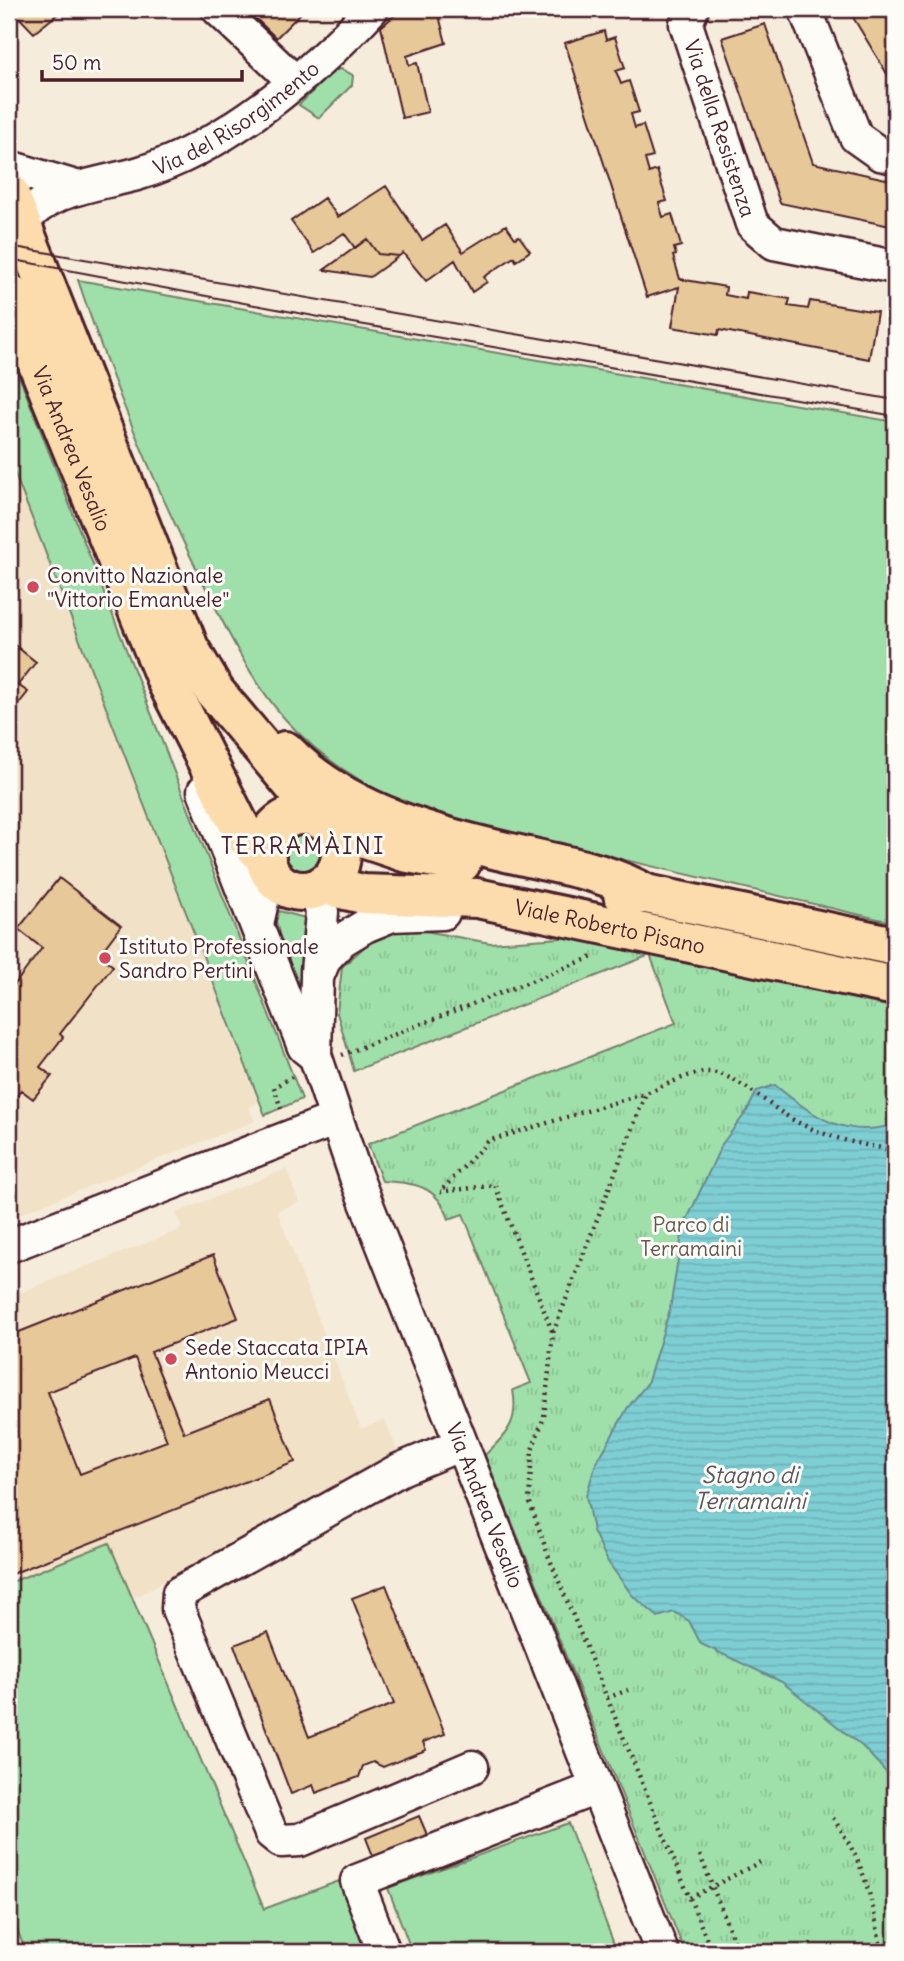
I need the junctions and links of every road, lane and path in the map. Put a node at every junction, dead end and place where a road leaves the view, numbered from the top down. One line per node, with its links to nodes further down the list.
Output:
1 (218, 9): 5 (street)
2 (372, 9): 5 (street, Via del Risorgimento)
3 (692, 9): 10 (street, Via della Resistenza)
4 (805, 9): 6 (street)
5 (294, 81): 8 (street, Via del Risorgimento)
6 (895, 158)
7 (9, 167): 8 (street, Via del Risorgimento)
8 (79, 188): 9 (street, Via del Risorgimento)
9 (15, 208): 12 (main road, Via Andrea Vesalio)
10 (895, 267)
11 (9, 293): 13 (main road, Via Andrea Vesalio)
12 (163, 578): 14 (main road, Via Andrea Vesalio); 15 (main road, Via Andrea Vesalio)
13 (167, 681): 16 (main road, Via Andrea Vesalio); 20 (street, Via Andrea Vesalio)
14 (385, 816): 18 (main road, Viale Roberto Pisano)
15 (322, 822): 16 (main road); 17 (main road); 18 (main road, Viale Roberto Pisano)
16 (268, 864): 17 (main road); 20 (street)
17 (320, 887): 19 (main road, Viale Roberto Pisano); 23 (street, Via Andrea Vesalio)
18 (646, 894): 21 (main road, Viale Roberto Pisano)
19 (517, 907): 23 (street, Via Andrea Vesalio); 24 (main road, Viale Roberto Pisano)
20 (257, 924): 25 (street, Via Andrea Vesalio)
21 (895, 946)
22 (602, 954): 25 (path)
23 (317, 977): 25 (street, Via Andrea Vesalio)
24 (895, 986)
25 (312, 1064): 27 (street, Via Andrea Vesalio); 28 (path)
26 (646, 1093): 29 (path); 31 (path); 31 (path)
27 (336, 1119): 28 (street); 32 (street, Via Andrea Vesalio)
28 (292, 1136): 30 (street)
29 (895, 1150)
30 (9, 1246)
31 (553, 1333): 34 (path)
32 (459, 1445): 35 (street); 36 (street, Via Andrea Vesalio)
33 (628, 1690): 34 (path)
34 (607, 1698): 41 (path)
35 (472, 1767)
36 (596, 1788): 43 (street); 44 (street, Via Andrea Vesalio)
37 (833, 1818): 46 (path)
38 (700, 1855): 40 (path)
39 (760, 1862): 40 (path)
40 (713, 1888): 41 (path); 42 (path)
41 (690, 1898): 45 (path)
42 (736, 1944)
43 (384, 1952)
44 (662, 1952)
45 (712, 1952)
46 (882, 1952)

